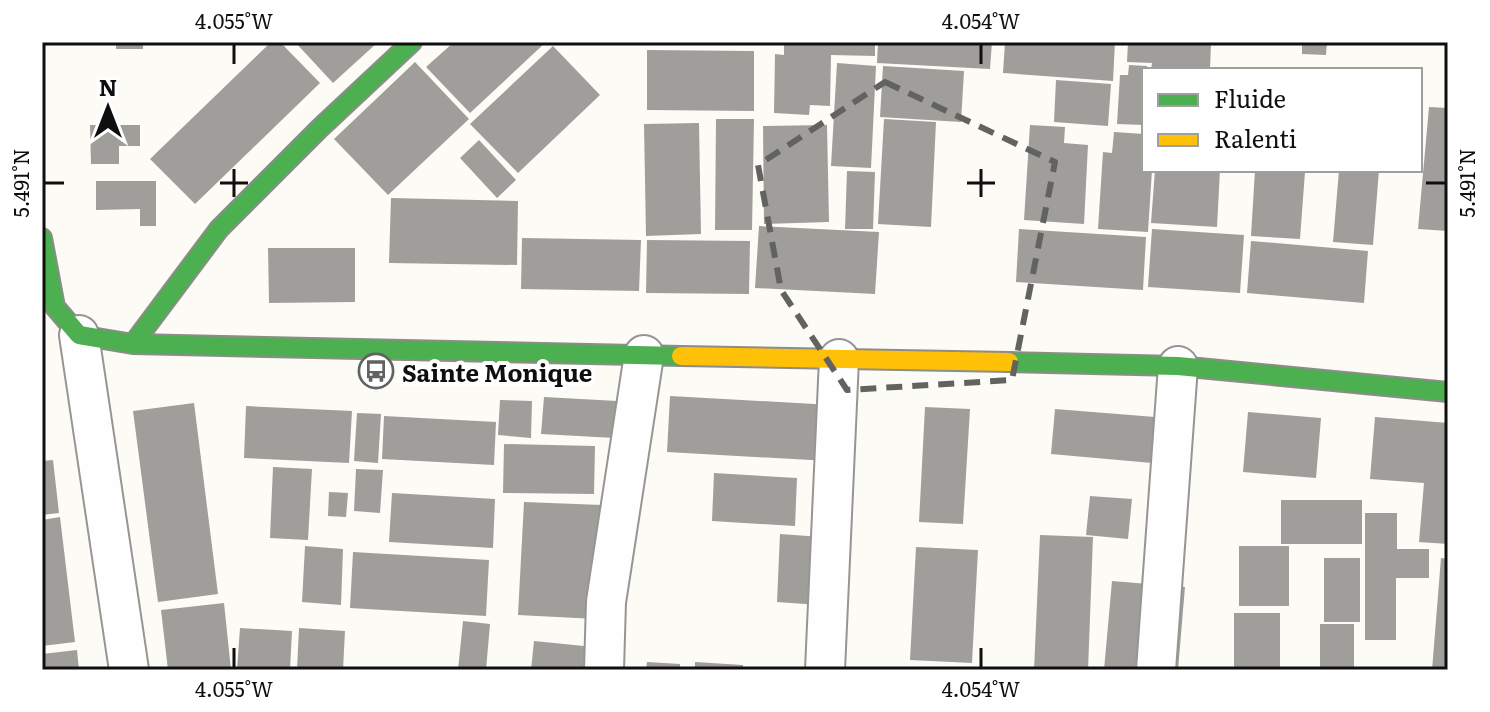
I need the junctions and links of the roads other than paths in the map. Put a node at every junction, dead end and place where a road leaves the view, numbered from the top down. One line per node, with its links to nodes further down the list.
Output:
1 (412, 42): 4 (street)
2 (42, 238): 3 (street)
3 (79, 335): 4 (street); 9 (street)
4 (133, 344): 5 (street)
5 (644, 355): 6 (street); 10 (street)
6 (839, 359): 7 (street); 11 (street)
7 (1178, 366): 8 (street); 12 (street)
8 (1448, 392)
9 (129, 670)
10 (604, 670)
11 (825, 670)
12 (1156, 670)

